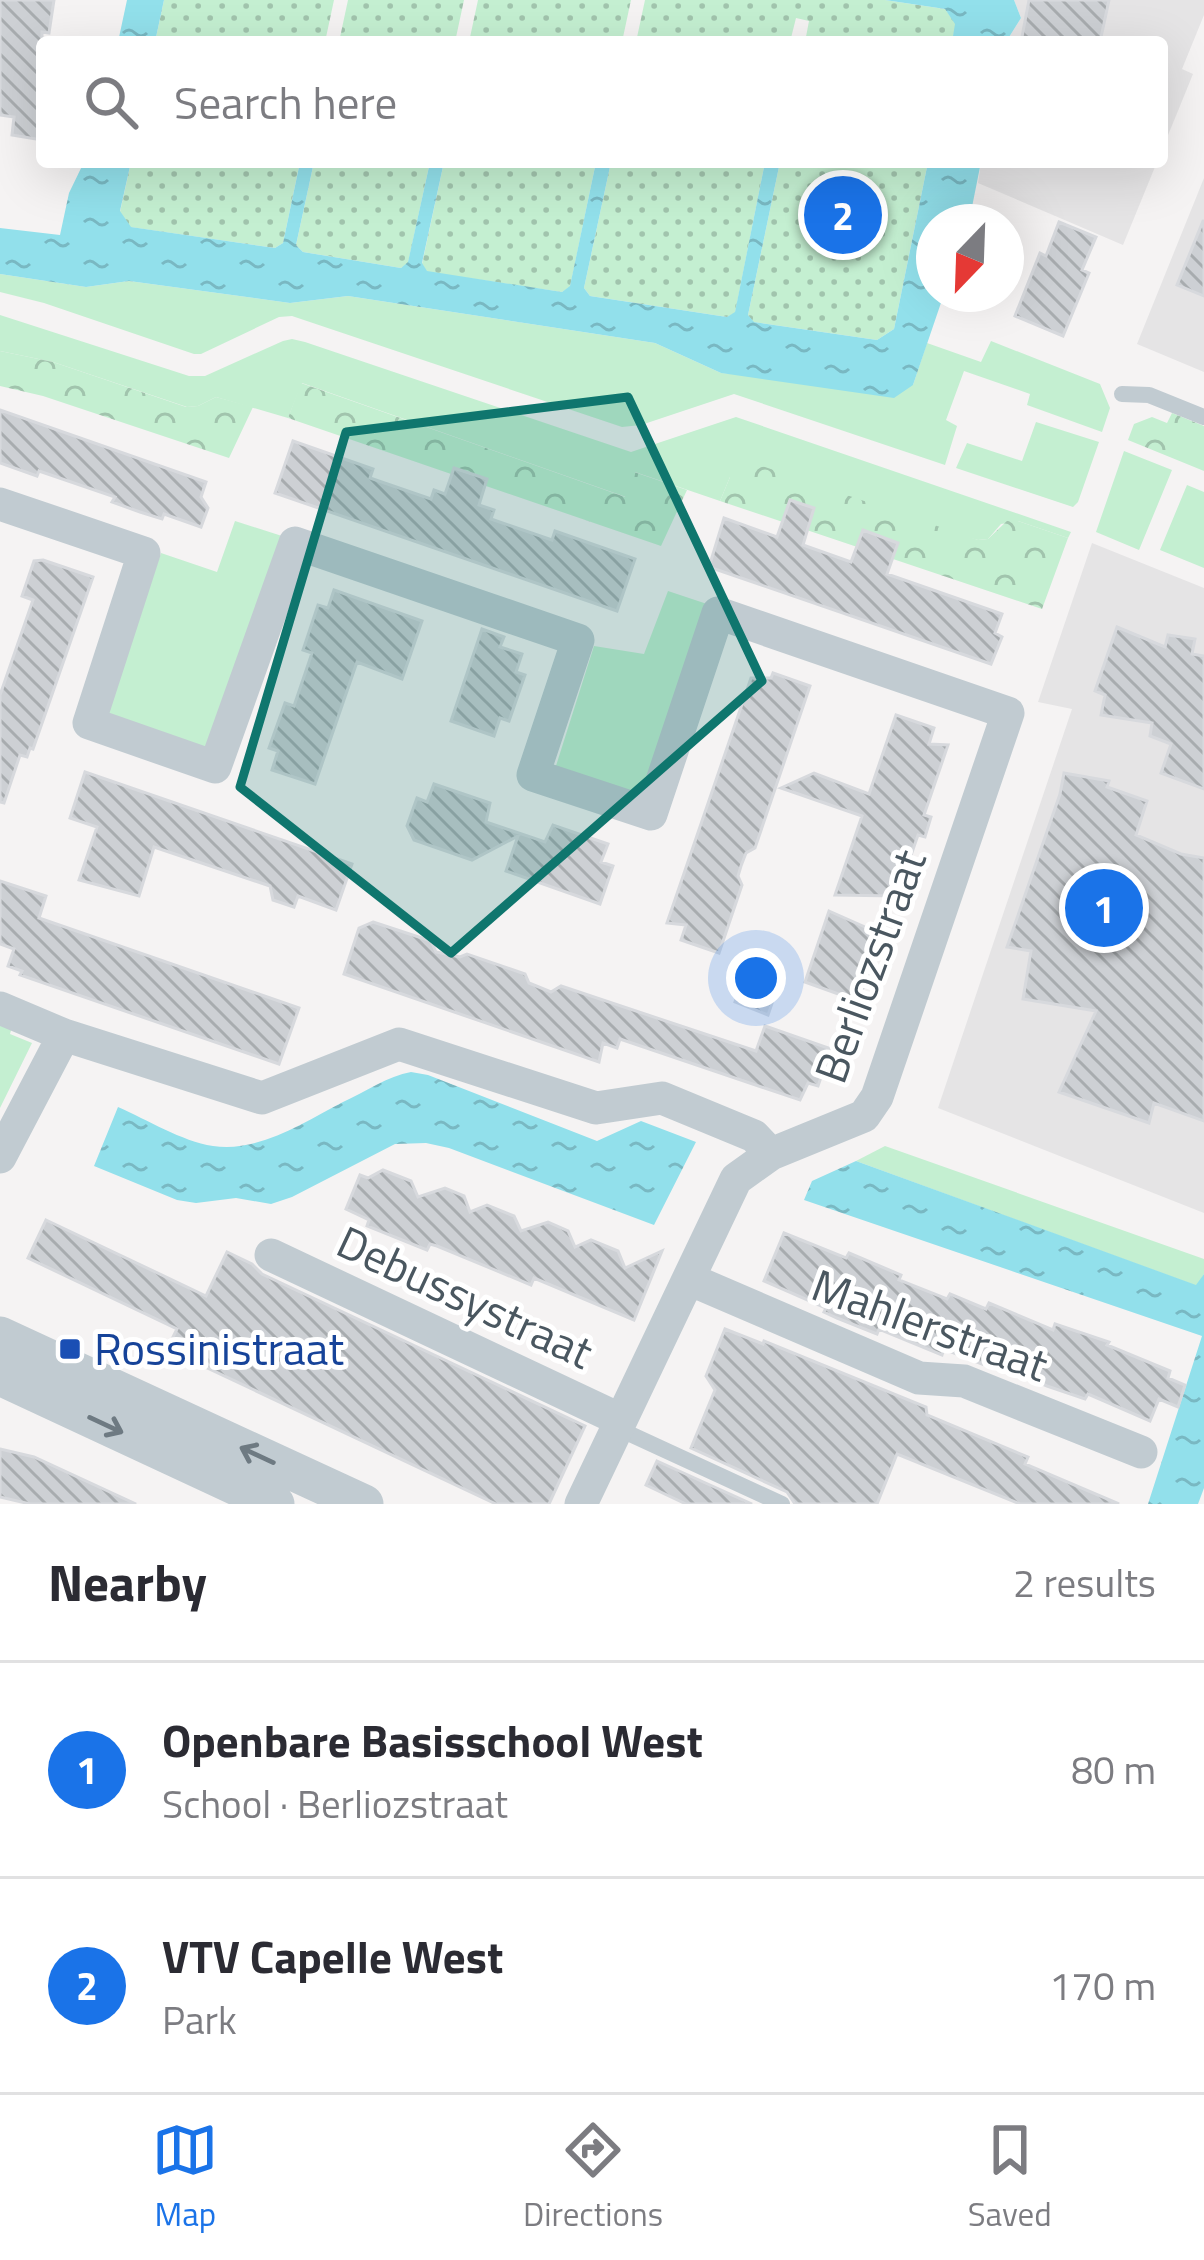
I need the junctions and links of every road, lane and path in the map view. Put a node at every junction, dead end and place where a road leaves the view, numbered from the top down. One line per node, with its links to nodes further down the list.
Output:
1 (1122, 394): 2 (lane)
2 (1204, 417)
3 (0, 504): 6 (street, Berliozstraat)
4 (0, 1008): 5 (street)
5 (64, 1035): 6 (street); 7 (street)
6 (771, 1154): 9 (street, Berliozstraat)
7 (0, 1157)
8 (271, 1256): 12 (street, Debussystraat)
9 (689, 1280): 12 (street, Berliozstraat); 13 (street, Mahlerstraat)
10 (0, 1336): 15 (street, one-way to 10)
11 (0, 1376): 14 (street, one-way to 14)
12 (619, 1424): 16 (street, Berliozstraat); 17 (lane)
13 (1142, 1452)
14 (275, 1504)
15 (364, 1504)
16 (581, 1504)
17 (782, 1504)

